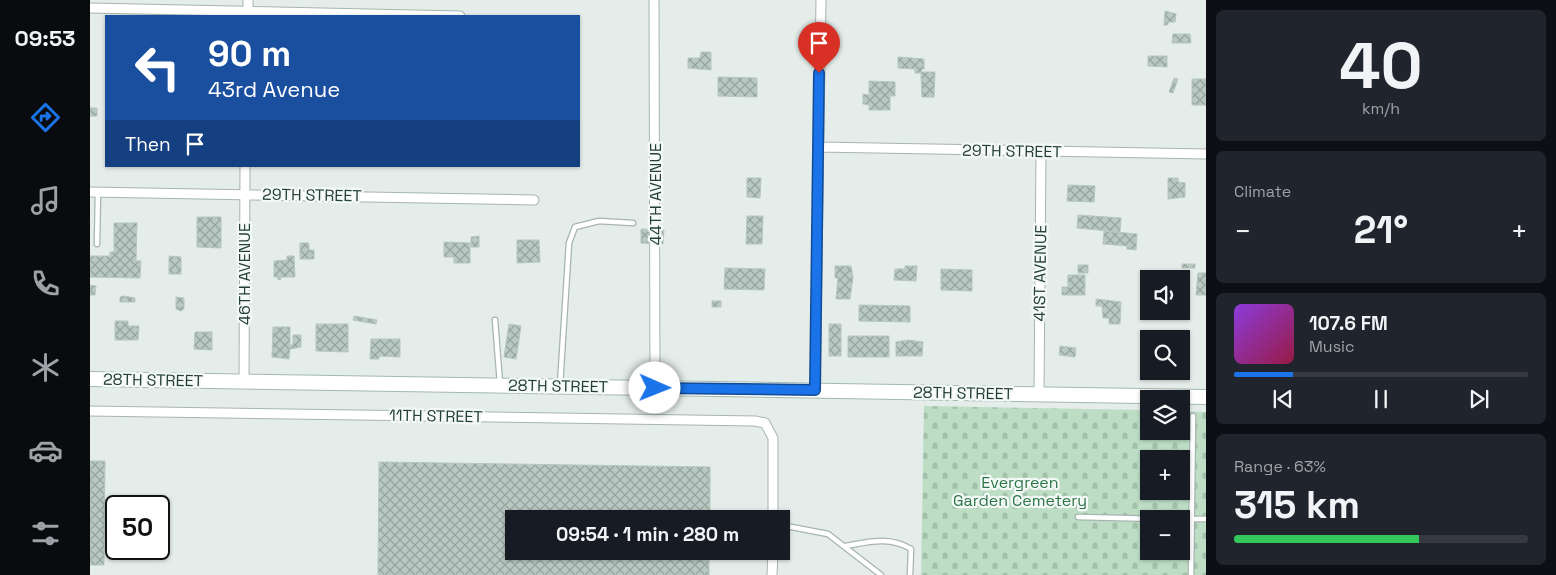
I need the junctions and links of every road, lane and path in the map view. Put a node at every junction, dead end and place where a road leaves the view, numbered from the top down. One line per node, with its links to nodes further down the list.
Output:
1 (248, 0): 5 (street)
2 (654, 0): 21 (street, 44TH AVENUE)
3 (821, 0): 7 (street)
4 (90, 8): 5 (street)
5 (248, 14): 6 (street)
6 (354, 15)
7 (818, 147): 8 (street, 29TH STREET); 22 (street)
8 (1041, 152): 9 (street, 29TH STREET); 23 (street, 41ST AVENUE)
9 (1206, 154)
10 (245, 167): 12 (street, 46TH AVENUE)
11 (94, 192): 12 (street, 29TH STREET); 15 (lane)
12 (244, 194): 13 (street, 29TH STREET); 18 (street, 46TH AVENUE)
13 (534, 200)
14 (633, 223): 20 (lane)
15 (97, 244)
16 (495, 320): 19 (lane)
17 (90, 379): 18 (main road, 28TH STREET)
18 (244, 382): 19 (main road, 28TH STREET)
19 (500, 386): 20 (main road, 28TH STREET)
20 (560, 386): 21 (main road, 28TH STREET)
21 (655, 388): 22 (main road, 28TH STREET)
22 (815, 390): 23 (main road, 28TH STREET)
23 (1039, 394): 24 (main road, 28TH STREET)
24 (1206, 396)
25 (90, 411): 27 (street, 11TH STREET)
26 (1193, 416): 30 (lane)
27 (773, 510)
28 (1078, 518): 29 (lane)
29 (1140, 519)
30 (1192, 519): 31 (lane); 38 (lane)
31 (1206, 520)
32 (790, 527): 33 (lane)
33 (845, 546): 36 (lane); 37 (lane)
34 (773, 560): 35 (street)
35 (772, 575)
36 (881, 575)
37 (910, 575)
38 (1191, 575)

